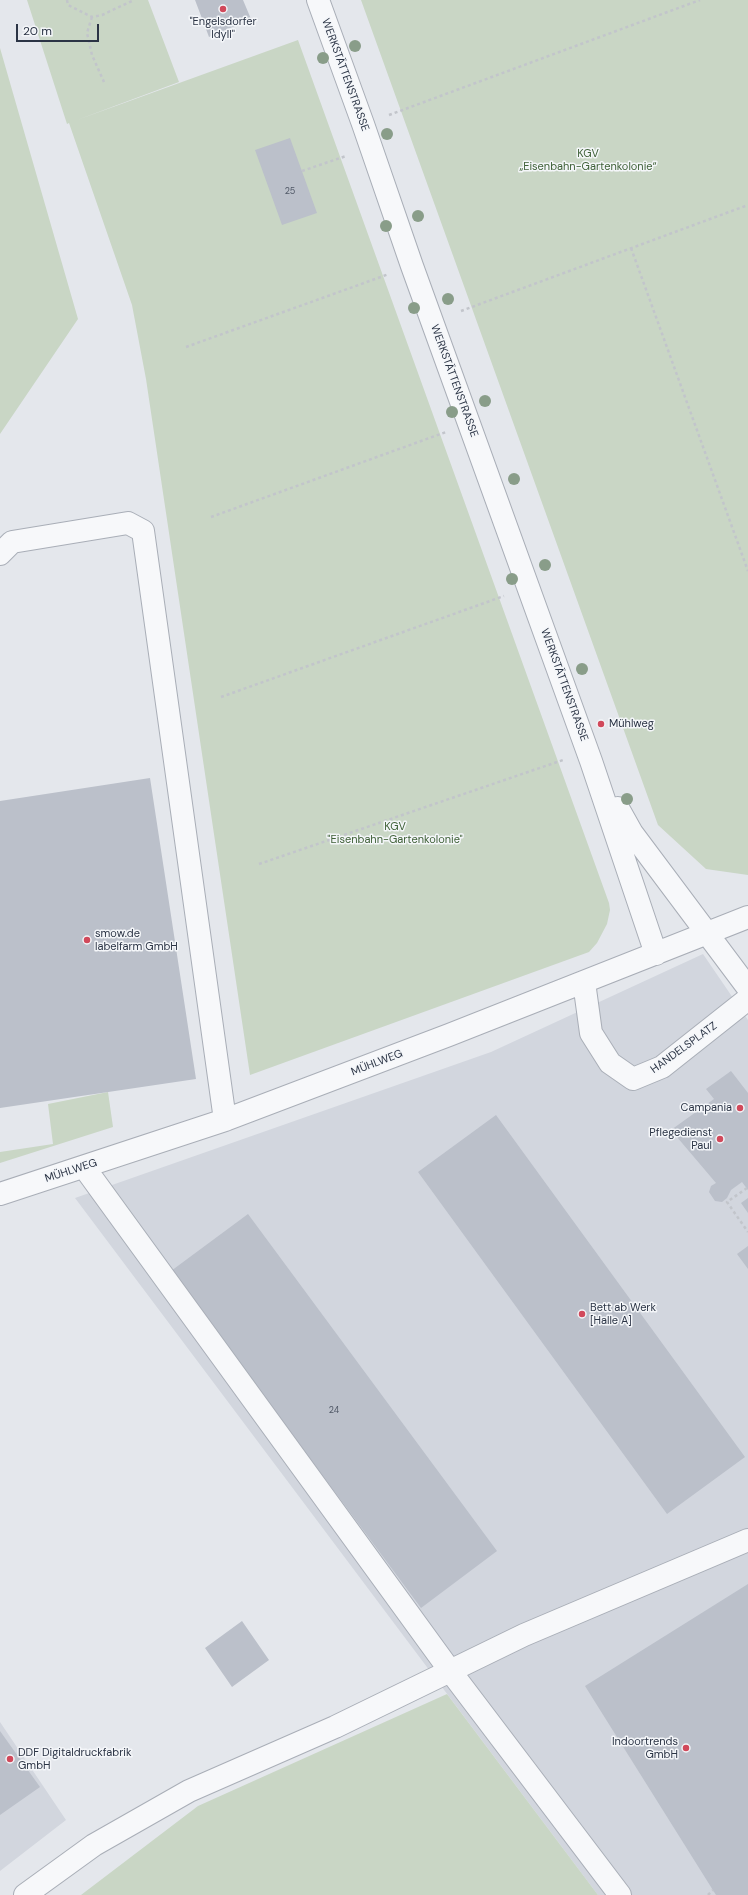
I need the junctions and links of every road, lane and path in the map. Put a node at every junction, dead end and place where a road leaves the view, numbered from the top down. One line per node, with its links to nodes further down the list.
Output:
1 (67, 0): 5 (path)
2 (134, 0): 5 (path)
3 (318, 0): 22 (street, WERKSTÄTTENSTRASSE)
4 (700, 0): 7 (path)
5 (92, 17): 6 (path)
6 (104, 82)
7 (389, 115)
8 (346, 156): 9 (path)
9 (302, 171)
10 (748, 205): 11 (path)
11 (631, 248): 13 (path); 18 (path)
12 (389, 274): 14 (path)
13 (461, 311)
14 (186, 348)
15 (446, 432): 16 (path)
16 (211, 517)
17 (0, 554): 30 (street)
18 (748, 571)
19 (504, 596): 20 (path)
20 (221, 697)
21 (565, 760): 23 (path)
22 (591, 761): 25 (street, WERKSTÄTTENSTRASSE); 26 (street, WERKSTÄTTENSTRASSE)
23 (259, 864)
24 (748, 917): 25 (street, MÜHLWEG)
25 (708, 933): 26 (street, MÜHLWEG); 28 (street, WERKSTÄTTENSTRASSE)
26 (656, 954): 27 (street, MÜHLWEG)
27 (584, 982): 29 (street, HANDELSPLATZ); 30 (street, MÜHLWEG)
28 (748, 988)
29 (748, 999)
30 (225, 1120): 31 (street, MÜHLWEG)
31 (84, 1167): 33 (street, MÜHLWEG); 36 (street)
32 (747, 1188): 34 (path)
33 (0, 1194)
34 (748, 1232)
35 (748, 1540): 36 (street)
36 (451, 1672): 38 (street); 39 (street)
37 (713, 1890): 40 (path)
38 (24, 1895)
39 (620, 1895)
40 (708, 1895)

